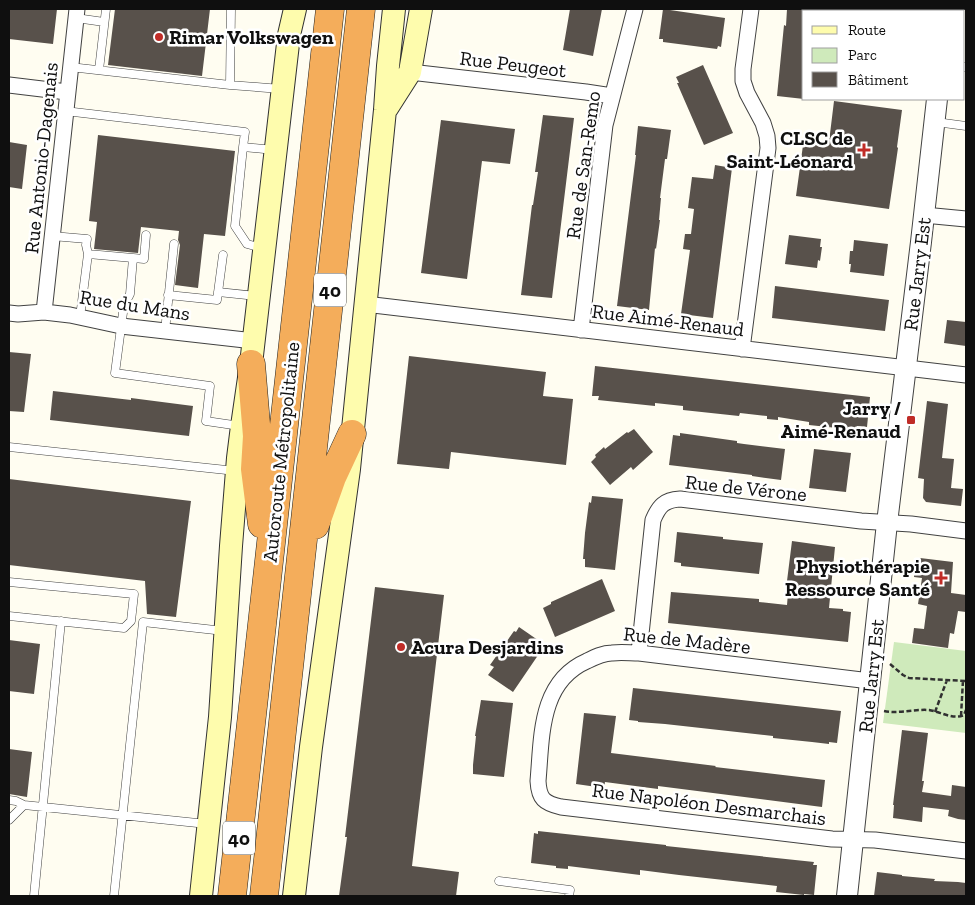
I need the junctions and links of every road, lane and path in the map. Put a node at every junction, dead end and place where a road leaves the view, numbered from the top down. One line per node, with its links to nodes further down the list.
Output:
1 (106, 9): 12 (lane)
2 (231, 9): 18 (lane)
3 (279, 9): 13 (main road)
4 (295, 9): 13 (main road)
5 (330, 9): 58 (highway, Autoroute Métropolitaine / 40)
6 (361, 9): 59 (highway, Autoroute Métropolitaine / 40)
7 (394, 9): 23 (main road)
8 (421, 9): 16 (main road)
9 (636, 9): 21 (street, Rue de San-Remo)
10 (751, 9): 48 (street)
11 (77, 13): 12 (lane); 14 (street, Rue Antonio-Dagenais)
12 (104, 22): 15 (lane)
13 (290, 35): 19 (main road)
14 (70, 67): 15 (lane); 20 (street, Rue Antonio-Dagenais)
15 (99, 70): 18 (lane)
16 (410, 72): 21 (street, Rue Peugeot); 23 (main road)
17 (9, 85): 20 (street)
18 (230, 85): 19 (lane)
19 (283, 89): 28 (main road)
20 (67, 92): 24 (street, Rue Antonio-Dagenais)
21 (612, 96): 46 (street, Rue de San-Remo)
22 (936, 100): 25 (street, Rue Jarry Est)
23 (385, 110): 41 (main road)
24 (65, 112): 27 (lane); 32 (street, Rue Antonio-Dagenais)
25 (934, 122): 26 (lane); 29 (street, Rue Jarry Est)
26 (966, 126)
27 (243, 147): 28 (lane); 34 (lane)
28 (276, 150): 34 (main road)
29 (924, 215): 30 (street); 50 (street, Rue Jarry Est)
30 (966, 219)
31 (146, 235): 37 (lane)
32 (52, 236): 35 (lane); 42 (street, Rue Antonio-Dagenais)
33 (174, 244): 39 (lane)
34 (264, 248): 40 (main road)
35 (88, 254): 37 (lane); 44 (lane)
36 (222, 255): 38 (lane)
37 (134, 258): 45 (lane)
38 (218, 292): 39 (lane); 40 (lane)
39 (168, 295): 47 (lane)
40 (259, 296): 49 (main road)
41 (365, 304): 46 (street, Rue Aimé-Renaud); 53 (main road)
42 (44, 312): 43 (street, Rue du Mans); 44 (street, Rue du Mans)
43 (9, 313)
44 (80, 317): 45 (street, Rue du Mans)
45 (121, 326): 47 (street, Rue du Mans); 52 (lane)
46 (581, 330): 48 (street, Rue Aimé-Renaud)
47 (165, 331): 49 (street, Rue du Mans)
48 (742, 349): 50 (street, Rue Aimé-Renaud)
49 (253, 353): 52 (main road); 58 (highway)
50 (906, 367): 51 (street, Rue Aimé-Renaud); 56 (street, Rue Jarry Est)
51 (966, 375)
52 (242, 426): 55 (main road)
53 (352, 434): 59 (highway); 92 (main road)
54 (9, 447): 55 (lane)
55 (237, 471): 65 (main road)
56 (887, 523): 57 (street); 66 (street, Rue Jarry Est); 67 (street, Rue de Vérone)
57 (966, 531)
58 (268, 570): 90 (highway, Autoroute Métropolitaine / 40)
59 (298, 571): 91 (highway, Autoroute Métropolitaine / 40)
60 (9, 582): 62 (lane)
61 (9, 616): 63 (lane)
62 (131, 621): 63 (lane); 64 (lane)
63 (61, 622): 79 (lane)
64 (143, 622): 65 (lane); 81 (lane)
65 (226, 631): 83 (main road)
66 (874, 651): 68 (path); 70 (street, Rue Jarry Est)
67 (639, 653): 70 (street, Rue de Madère); 80 (street, Rue de Madère)
68 (947, 680): 69 (path); 75 (path)
69 (965, 680): 71 (path)
70 (870, 681): 73 (street, Rue Jarry Est)
71 (962, 699): 72 (path); 76 (path)
72 (966, 701)
73 (868, 708): 75 (path); 84 (street, Rue Jarry Est)
74 (966, 710): 76 (path)
75 (935, 712): 76 (path)
76 (961, 716)
77 (9, 800): 78 (lane)
78 (24, 805): 79 (lane); 82 (lane)
79 (43, 807): 81 (lane); 87 (lane)
80 (561, 807): 84 (street, Rue Napoléon Desmarchais)
81 (122, 815): 83 (lane); 88 (lane)
82 (9, 820)
83 (209, 824): 89 (main road)
84 (853, 839): 85 (street, Rue Napoléon Desmarchais); 94 (street, Rue Jarry Est)
85 (966, 851)
86 (499, 881): 93 (lane)
87 (34, 896)
88 (114, 896)
89 (201, 896)
90 (232, 896)
91 (264, 896)
92 (294, 896)
93 (569, 896)
94 (848, 896)

